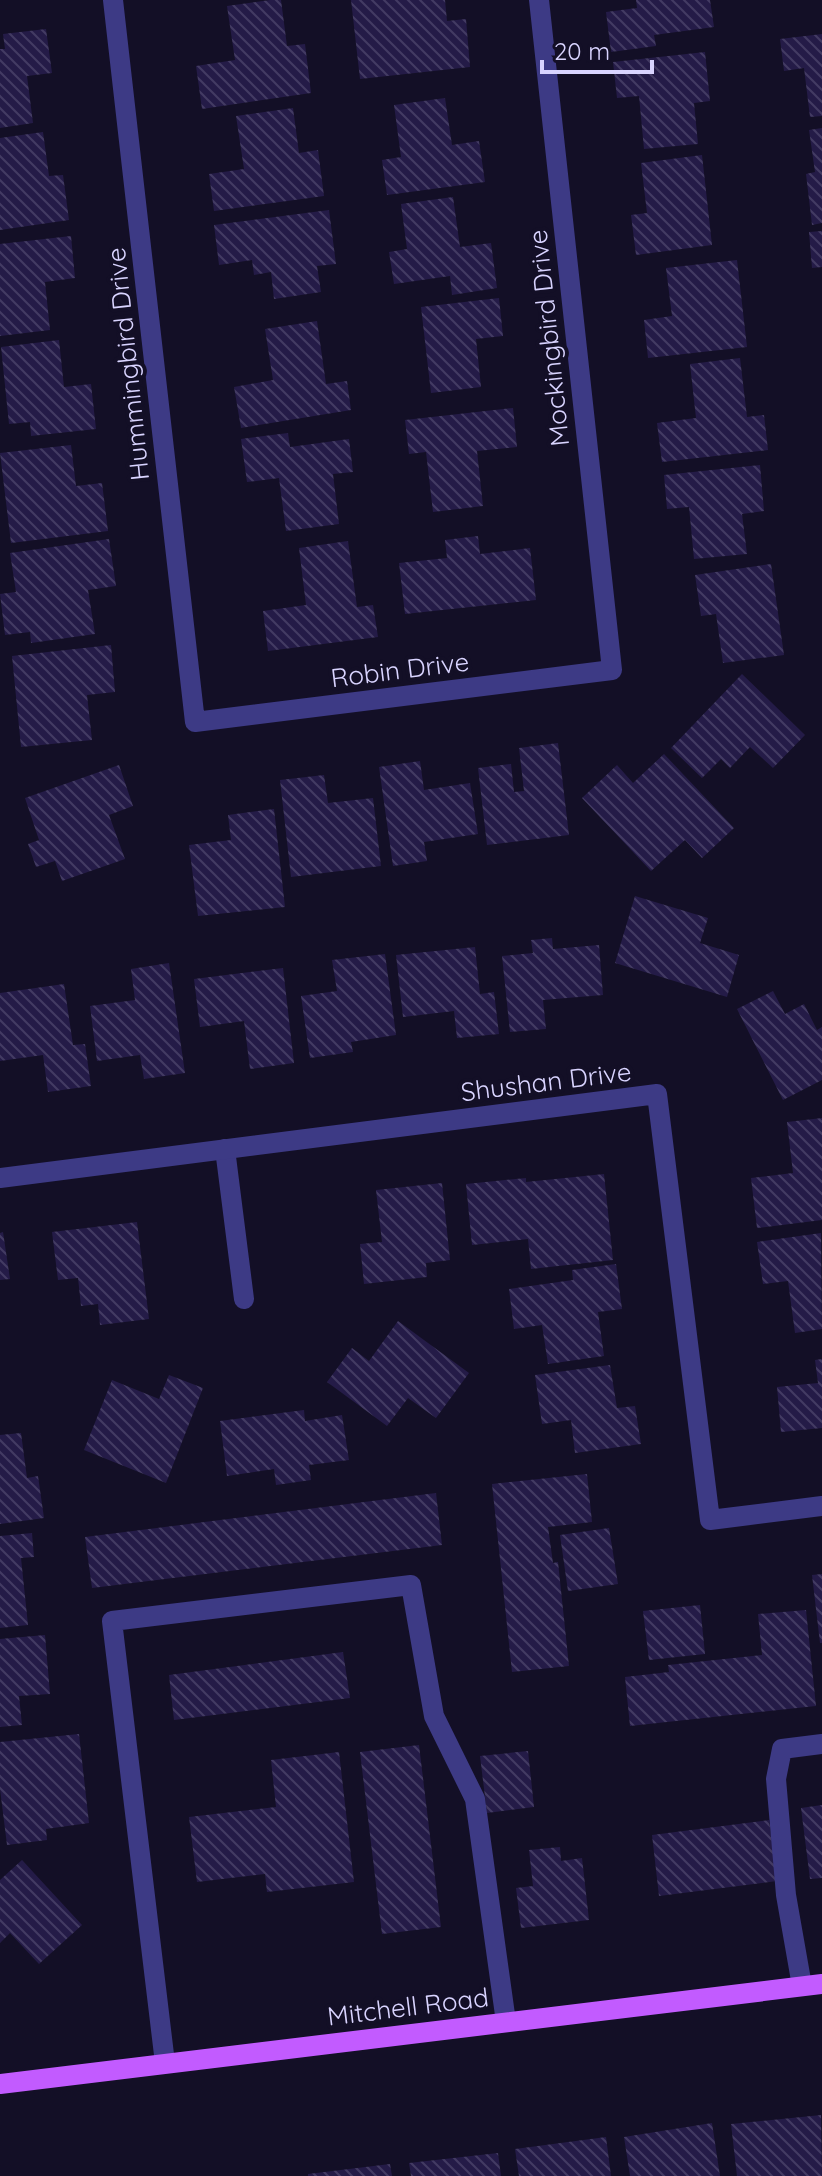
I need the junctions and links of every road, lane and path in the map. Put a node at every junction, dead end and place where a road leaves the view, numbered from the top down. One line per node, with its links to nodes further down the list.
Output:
1 (113, 0): 4 (street, Hummingbird Drive)
2 (539, 0): 3 (street, Mockingbird Drive)
3 (612, 670): 4 (street, Robin Drive)
4 (195, 722)
5 (225, 1149): 6 (street, Shushan Drive); 7 (street); 8 (street, Shushan Drive)
6 (0, 1178)
7 (244, 1299)
8 (822, 1506)
9 (822, 1744): 10 (street)
10 (812, 1985): 11 (main road, Mitchell Road)
11 (506, 2022): 12 (main road, Mitchell Road); 12 (street)
12 (165, 2063): 13 (main road, Mitchell Road)
13 (0, 2084)

